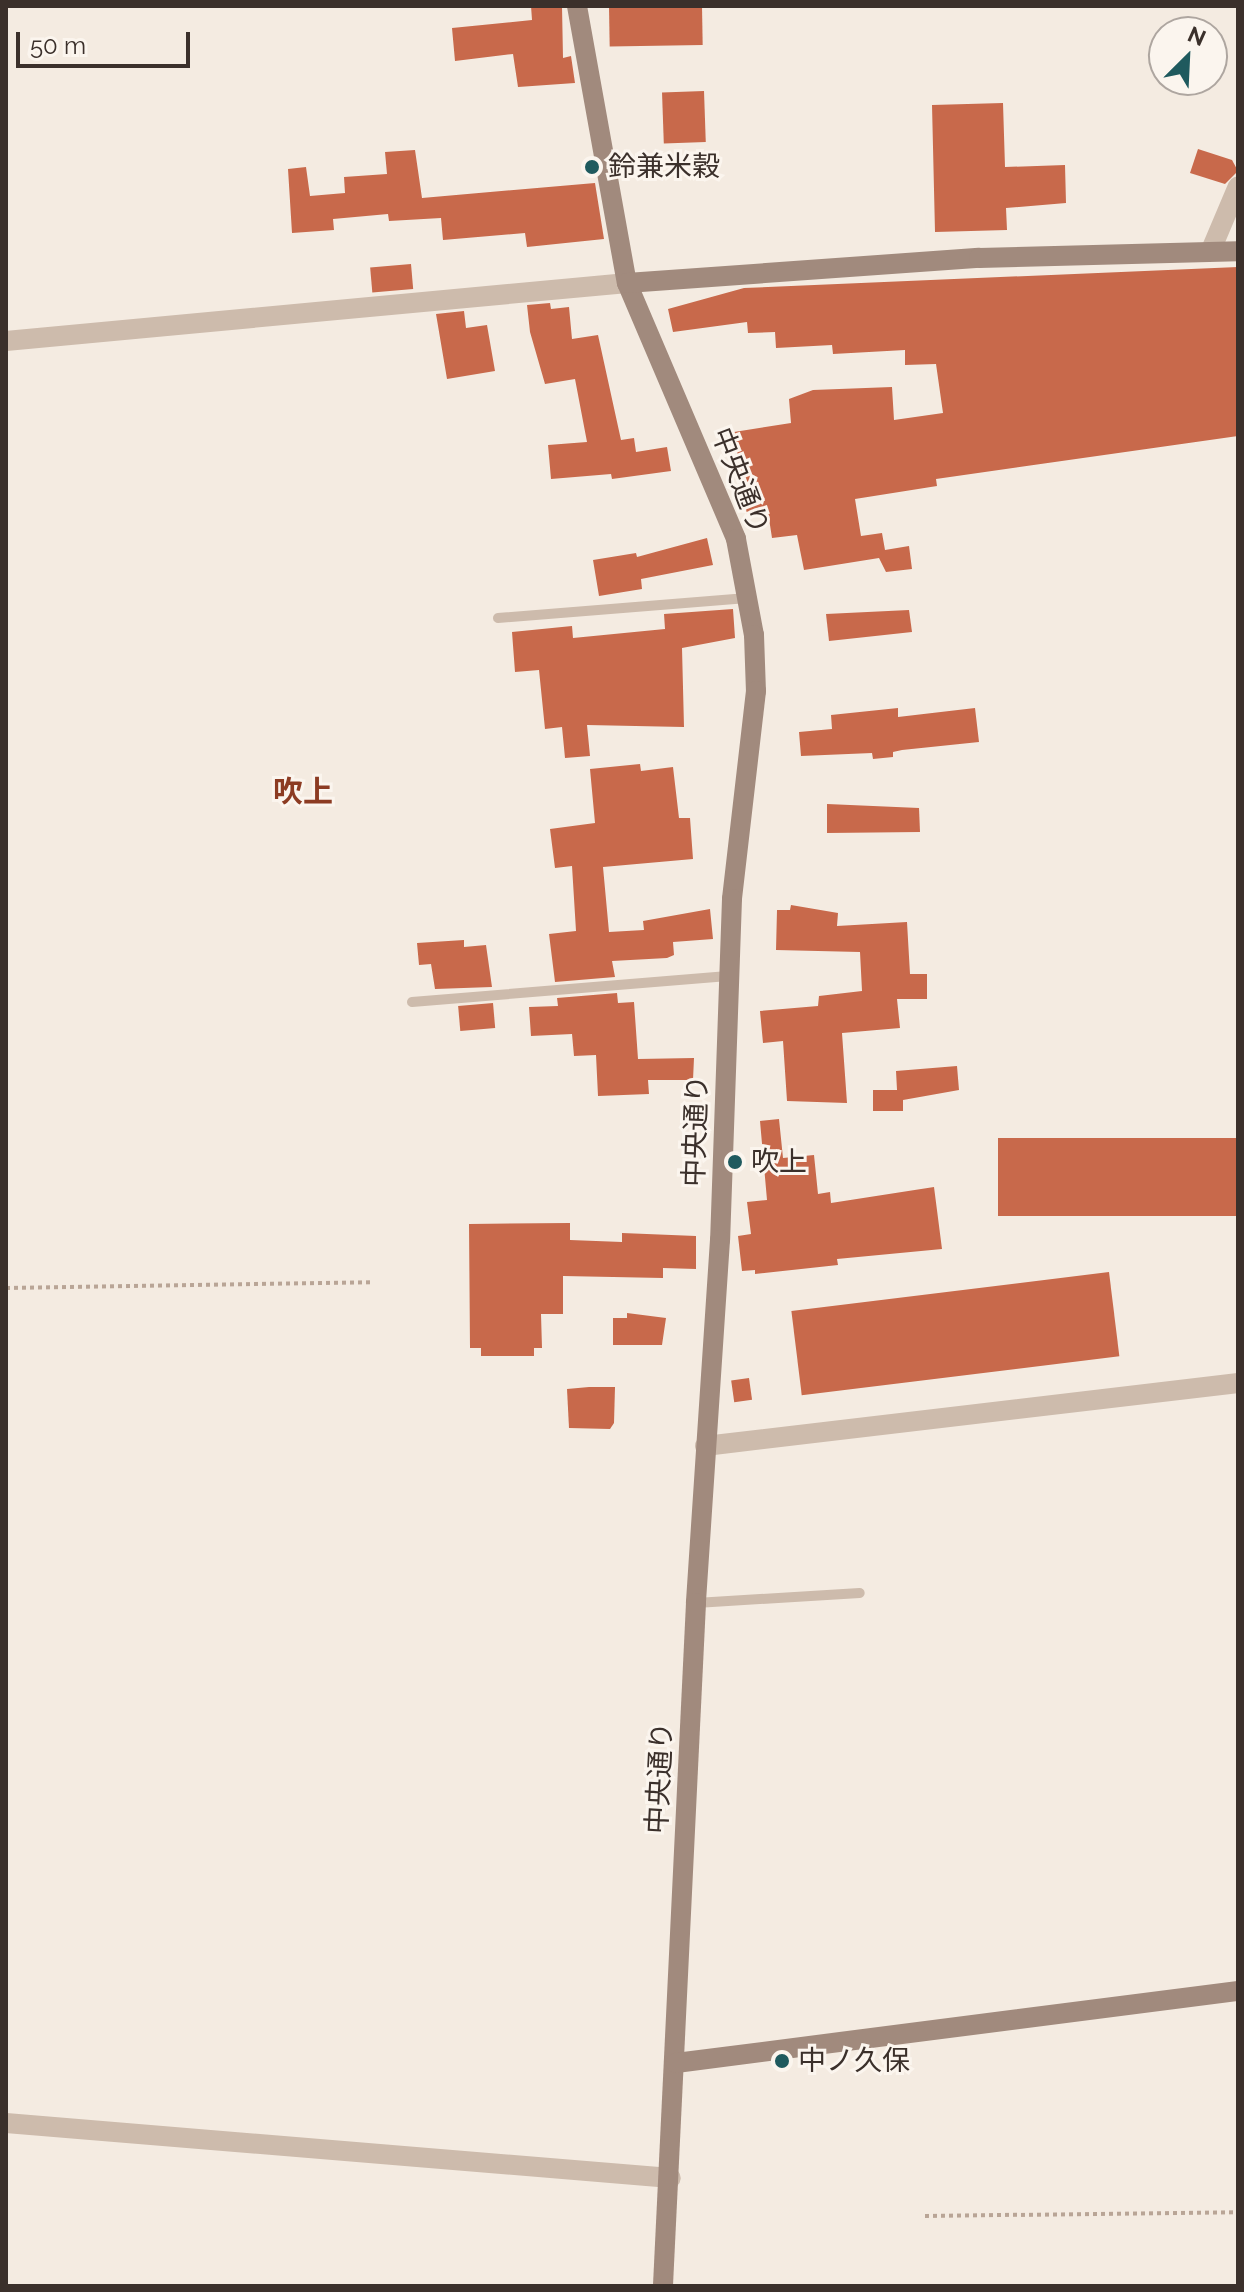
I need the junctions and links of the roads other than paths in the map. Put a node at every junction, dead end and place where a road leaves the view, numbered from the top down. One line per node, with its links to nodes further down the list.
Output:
1 (577, 6): 5 (street, 中央通り)
2 (1238, 186): 3 (street)
3 (1211, 250): 4 (street); 5 (street)
4 (1238, 251)
5 (627, 283): 6 (street); 7 (street, 中央通り)
6 (6, 341)
7 (748, 598): 8 (lane); 9 (street, 中央通り)
8 (498, 618)
9 (728, 976): 10 (lane); 12 (street, 中央通り)
10 (412, 1002)
11 (1238, 1383): 12 (street)
12 (705, 1446): 14 (street, 中央通り)
13 (860, 1593): 14 (lane)
14 (696, 1603): 16 (street, 中央通り)
15 (1238, 1991): 16 (street)
16 (676, 2063): 18 (street, 中央通り)
17 (6, 2123): 18 (street)
18 (671, 2178): 19 (street, 中央通り)
19 (663, 2286)

